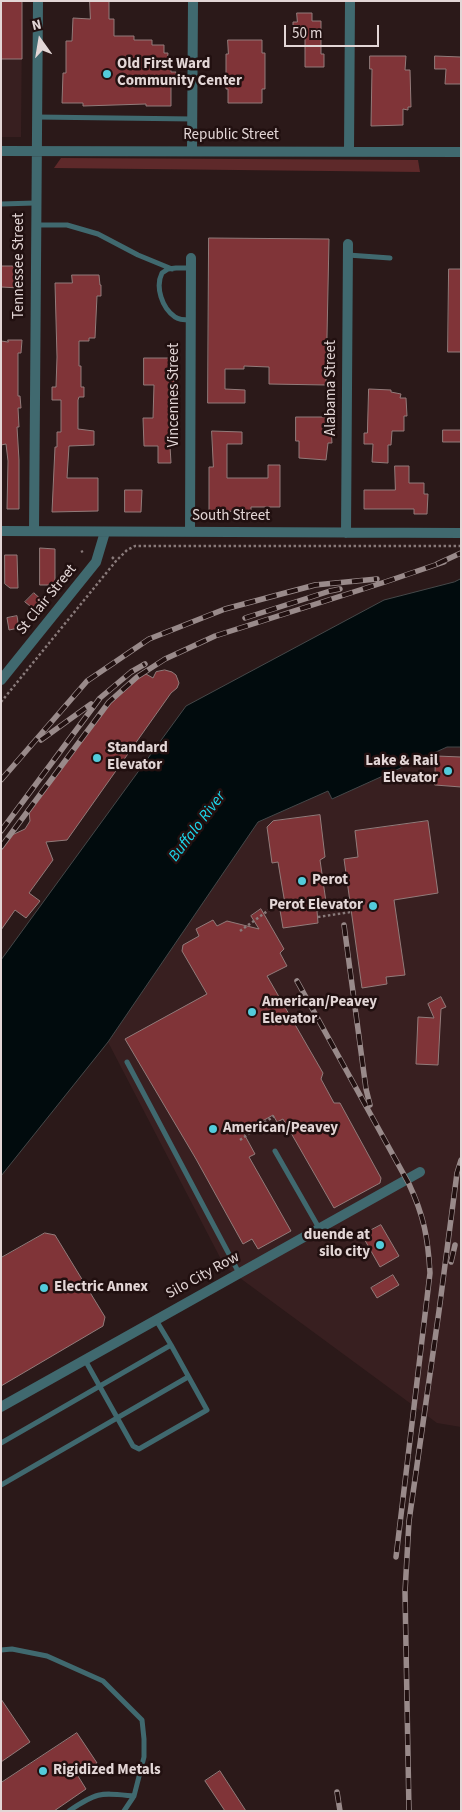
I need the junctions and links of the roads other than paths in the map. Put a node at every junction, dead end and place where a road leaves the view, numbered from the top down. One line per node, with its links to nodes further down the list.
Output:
1 (38, 1): 4 (street, Tennessee Street)
2 (194, 1): 5 (street)
3 (350, 1): 8 (street)
4 (37, 117): 5 (lane); 9 (street, Tennessee Street)
5 (193, 120): 7 (street)
6 (1, 151): 9 (street, Republic Street)
7 (192, 151): 8 (street, Republic Street); 9 (street, Republic Street)
8 (349, 151): 10 (street, Republic Street)
9 (37, 152): 11 (street, Tennessee Street)
10 (461, 152)
11 (35, 203): 12 (lane); 13 (street, Tennessee Street)
12 (1, 204)
13 (35, 225): 17 (lane); 20 (street, Tennessee Street)
14 (348, 250): 15 (lane); 23 (street, Alabama Street)
15 (390, 258)
16 (191, 263): 17 (lane); 18 (street, Vincennes Street)
17 (172, 269): 18 (lane)
18 (191, 320): 22 (street, Vincennes Street)
19 (1, 531): 20 (street, South Street)
20 (34, 531): 21 (street, South Street)
21 (105, 532): 22 (street, South Street); 25 (street, St Clair Street)
22 (190, 532): 23 (street, South Street)
23 (346, 533): 24 (street, South Street)
24 (461, 533)
25 (1, 680)
26 (127, 1062): 30 (lane)
27 (275, 1151): 29 (lane)
28 (420, 1172): 29 (street, Silo City Row)
29 (320, 1228): 30 (street, Silo City Row)
30 (239, 1272): 31 (street, Silo City Row)
31 (156, 1320): 32 (lane); 33 (street, Silo City Row)
32 (171, 1345): 34 (lane); 35 (lane)
33 (85, 1360): 35 (lane); 36 (street, Silo City Row)
34 (188, 1376): 37 (lane); 37 (lane)
35 (99, 1386): 37 (lane); 38 (lane)
36 (1, 1406)
37 (117, 1418): 39 (lane)
38 (1, 1443)
39 (1, 1485)
40 (1, 1650): 41 (lane)
41 (134, 1796): 42 (lane); 43 (lane)
42 (69, 1811)
43 (124, 1811)

